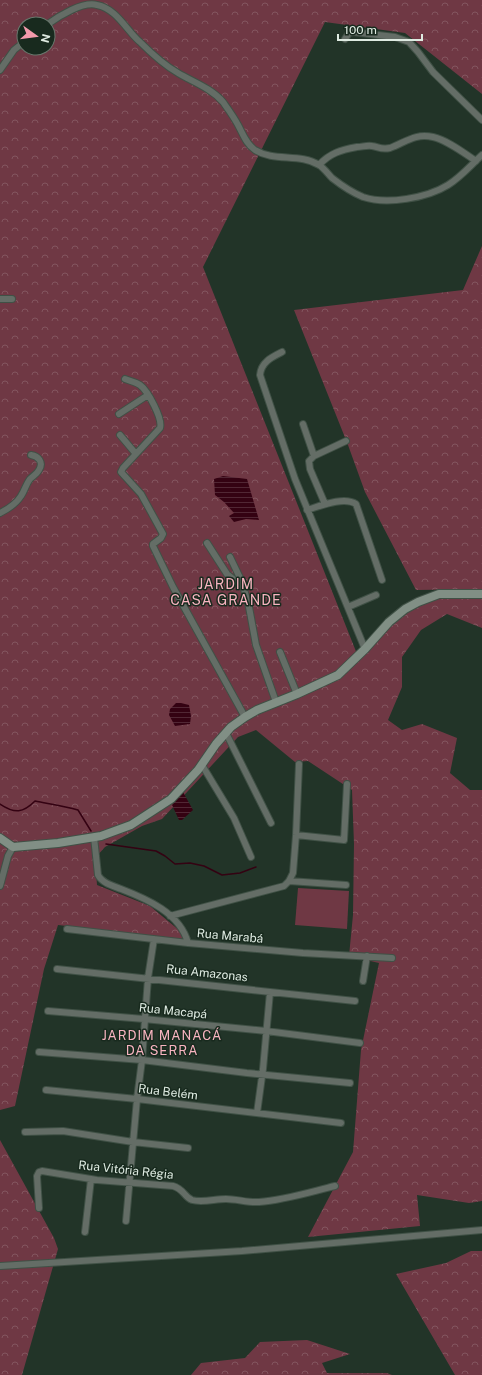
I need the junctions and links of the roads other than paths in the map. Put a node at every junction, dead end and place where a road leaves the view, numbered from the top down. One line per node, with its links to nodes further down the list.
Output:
1 (56, 20): 8 (street)
2 (345, 39): 5 (street)
3 (16, 48): 4 (street)
4 (0, 70)
5 (482, 120)
6 (482, 155): 7 (street)
7 (476, 161): 8 (street); 8 (street)
8 (319, 165)
9 (0, 299): 10 (street)
10 (12, 299)
11 (282, 352): 22 (street)
12 (125, 379): 13 (street)
13 (148, 395): 14 (street); 19 (street)
14 (119, 414)
15 (303, 424): 20 (street)
16 (120, 435): 19 (street)
17 (346, 441): 20 (street)
18 (31, 454): 23 (street)
19 (136, 454): 35 (street)
20 (314, 456): 21 (street)
21 (325, 504): 22 (street); 26 (street)
22 (308, 510): 30 (street)
23 (0, 513)
24 (207, 544): 27 (street)
25 (230, 557): 27 (street)
26 (382, 580)
27 (243, 587): 34 (street)
28 (482, 594): 31 (main road)
29 (376, 595): 30 (street)
30 (348, 607): 31 (street)
31 (365, 649): 33 (main road)
32 (280, 652): 33 (street)
33 (297, 694): 34 (main road)
34 (276, 702): 35 (main road)
35 (244, 717): 36 (main road)
36 (226, 733): 38 (main road); 40 (street)
37 (299, 764): 41 (street)
38 (202, 765): 42 (main road); 45 (street)
39 (347, 784): 41 (street)
40 (271, 823)
41 (296, 835): 46 (street)
42 (94, 837): 44 (main road); 49 (street)
43 (0, 838): 44 (main road)
44 (14, 847): 48 (street)
45 (251, 858)
46 (290, 881): 47 (street); 49 (street)
47 (346, 885)
48 (0, 886)
49 (170, 916): 52 (street)
50 (67, 929): 51 (street, Rua Marabá)
51 (154, 939): 52 (street, Rua Marabá); 56 (street)
52 (188, 943): 53 (street, Rua Marabá)
53 (367, 956): 54 (street, Rua Marabá); 57 (street)
54 (392, 958)
55 (57, 969): 56 (street, Rua Amazonas)
56 (148, 978): 58 (street, Rua Amazonas); 61 (street)
57 (363, 981)
58 (270, 992): 59 (street, Rua Amazonas); 62 (street)
59 (354, 1001)
60 (48, 1011): 61 (street, Rua Macapá)
61 (144, 1019): 62 (street, Rua Macapá); 65 (street)
62 (266, 1031): 63 (street, Rua Macapá); 66 (street)
63 (360, 1043)
64 (39, 1052): 65 (street)
65 (142, 1060): 66 (street); 69 (street)
66 (262, 1074): 67 (street); 70 (street)
67 (350, 1083)
68 (46, 1090): 69 (street, Rua Belém)
69 (137, 1099): 70 (street, Rua Belém); 73 (street)
70 (257, 1114): 71 (street, Rua Belém)
71 (341, 1123)
72 (25, 1132): 73 (street)
73 (133, 1142): 74 (street); 76 (street)
74 (188, 1148)
75 (91, 1178): 76 (street, Rua Vitória Régia); 78 (street, Rua Vitória Régia); 81 (street)
76 (130, 1182): 77 (street, Rua Vitória Régia); 79 (street)
77 (335, 1186)
78 (39, 1208)
79 (126, 1221)
80 (482, 1230): 82 (street)
81 (85, 1232)
82 (0, 1266)

